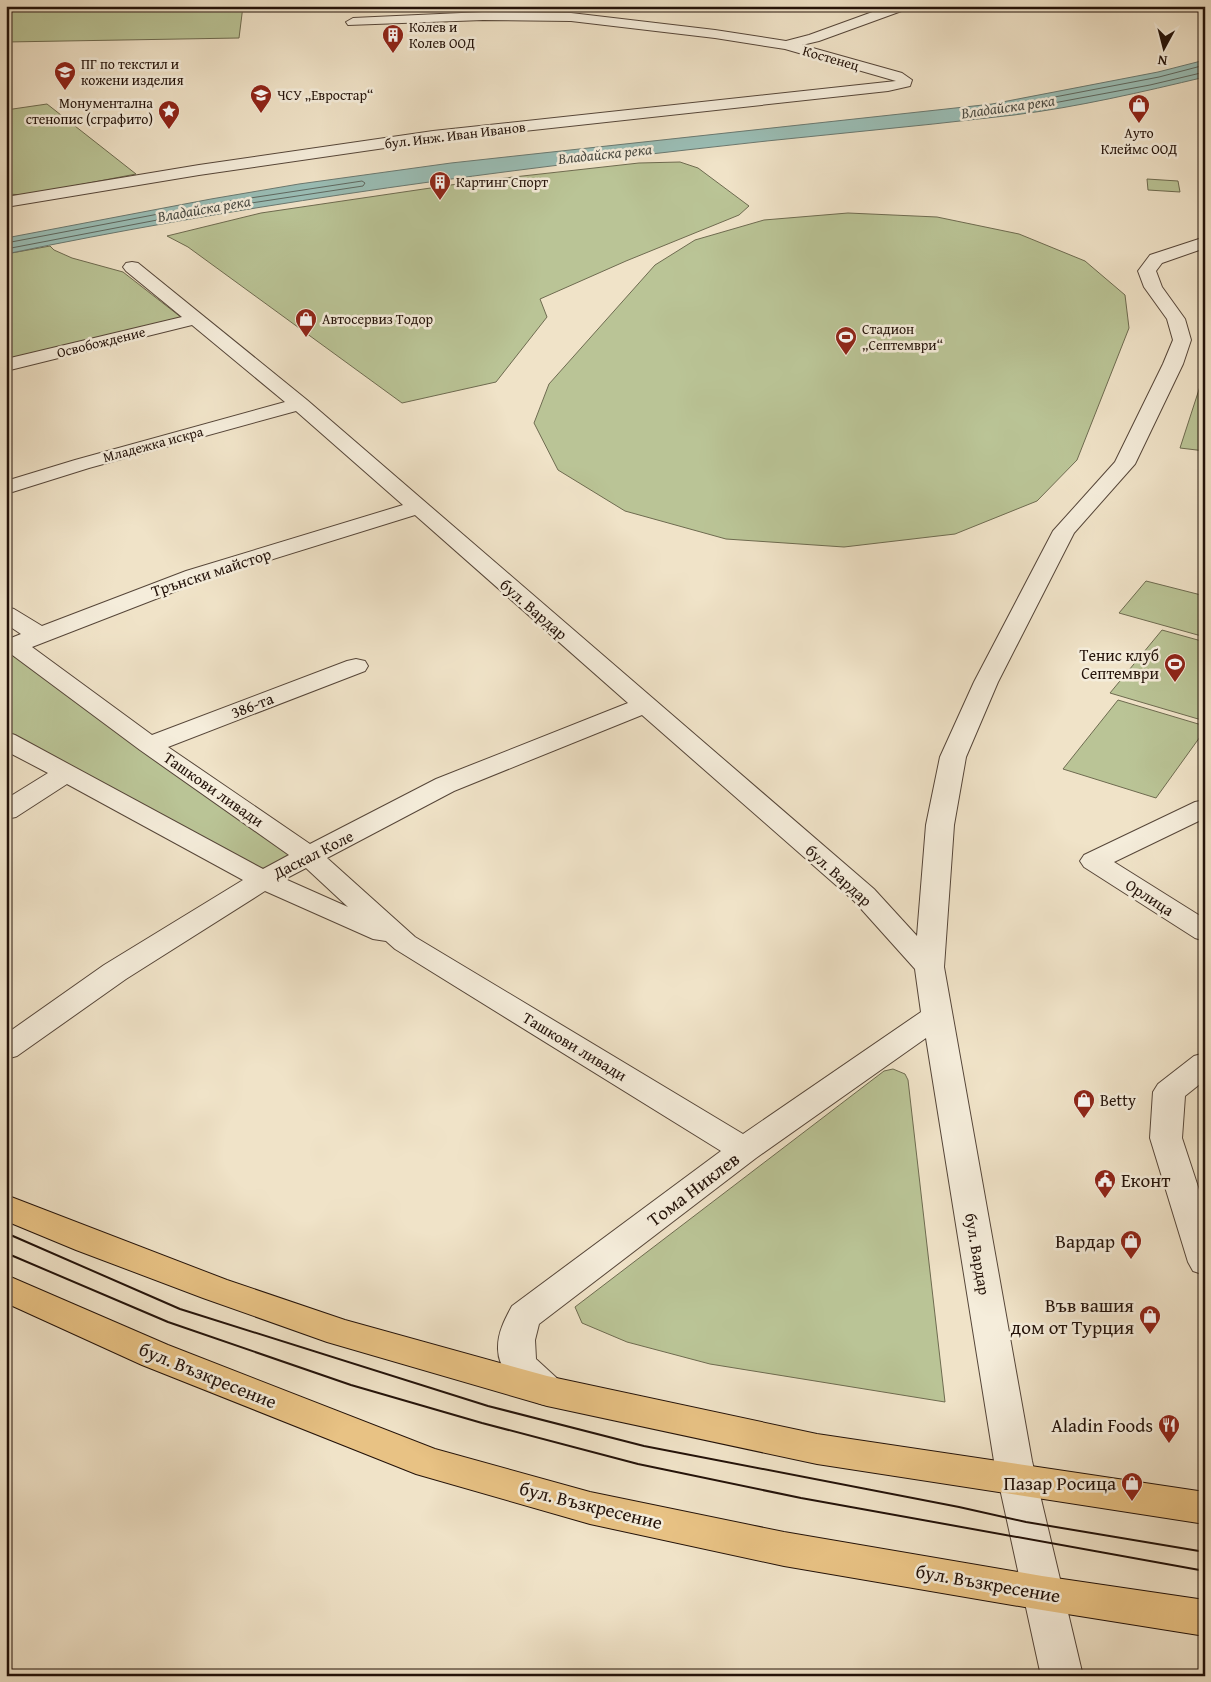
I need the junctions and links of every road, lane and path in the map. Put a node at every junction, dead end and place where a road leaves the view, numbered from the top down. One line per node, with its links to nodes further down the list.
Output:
1 (902, 6): 3 (street, Костенец)
2 (354, 22): 3 (street)
3 (786, 45): 4 (street, Костенец)
4 (905, 84): 5 (street, бул. Инж. Иван Иванов)
5 (6, 202)
6 (1205, 242): 26 (street)
7 (132, 267): 8 (street, бул. Вардар)
8 (196, 319): 9 (street, Освобождение); 10 (street, бул. Вардар)
9 (6, 365)
10 (300, 404): 11 (street, Младежка искра); 12 (street, бул. Вардар)
11 (6, 488)
12 (419, 508): 14 (street, Трънски майстор); 16 (street, бул. Вардар)
13 (6, 614): 14 (street, Ташкови ливади)
14 (20, 642): 18 (street, Ташкови ливади)
15 (356, 666): 18 (street, 386-та)
16 (644, 705): 22 (street, Даскал Коле); 26 (street, бул. Вардар)
17 (6, 740): 19 (street, Ташкови ливади)
18 (149, 745): 22 (street, Ташкови ливади)
19 (67, 773): 21 (street); 23 (street, Ташкови ливади)
20 (1205, 808): 24 (street, Орлица)
21 (6, 811)
22 (310, 856): 23 (street, Даскал Коле); 25 (street, Ташкови ливади)
23 (263, 880): 25 (street, Ташкови ливади); 28 (street, Даскал Коле)
24 (1205, 932)
25 (406, 943): 30 (street, Ташкови ливади)
26 (929, 967): 27 (street, бул. Вардар)
27 (938, 1016): 30 (street, Тома Никлев); 35 (street, бул. Вардар)
28 (6, 1049)
29 (1205, 1064): 32 (street)
30 (744, 1150): 34 (street, Тома Никлев)
31 (6, 1207): 34 (main road)
32 (1205, 1262)
33 (6, 1288): 37 (main road, бул. Възкресение)
34 (547, 1391): 35 (main road)
35 (1017, 1479): 36 (main road); 37 (street, бул. Вардар)
36 (1205, 1508)
37 (1042, 1593): 38 (main road, бул. Възкресение); 39 (street, бул. Вардар)
38 (1205, 1618)
39 (1062, 1676)

